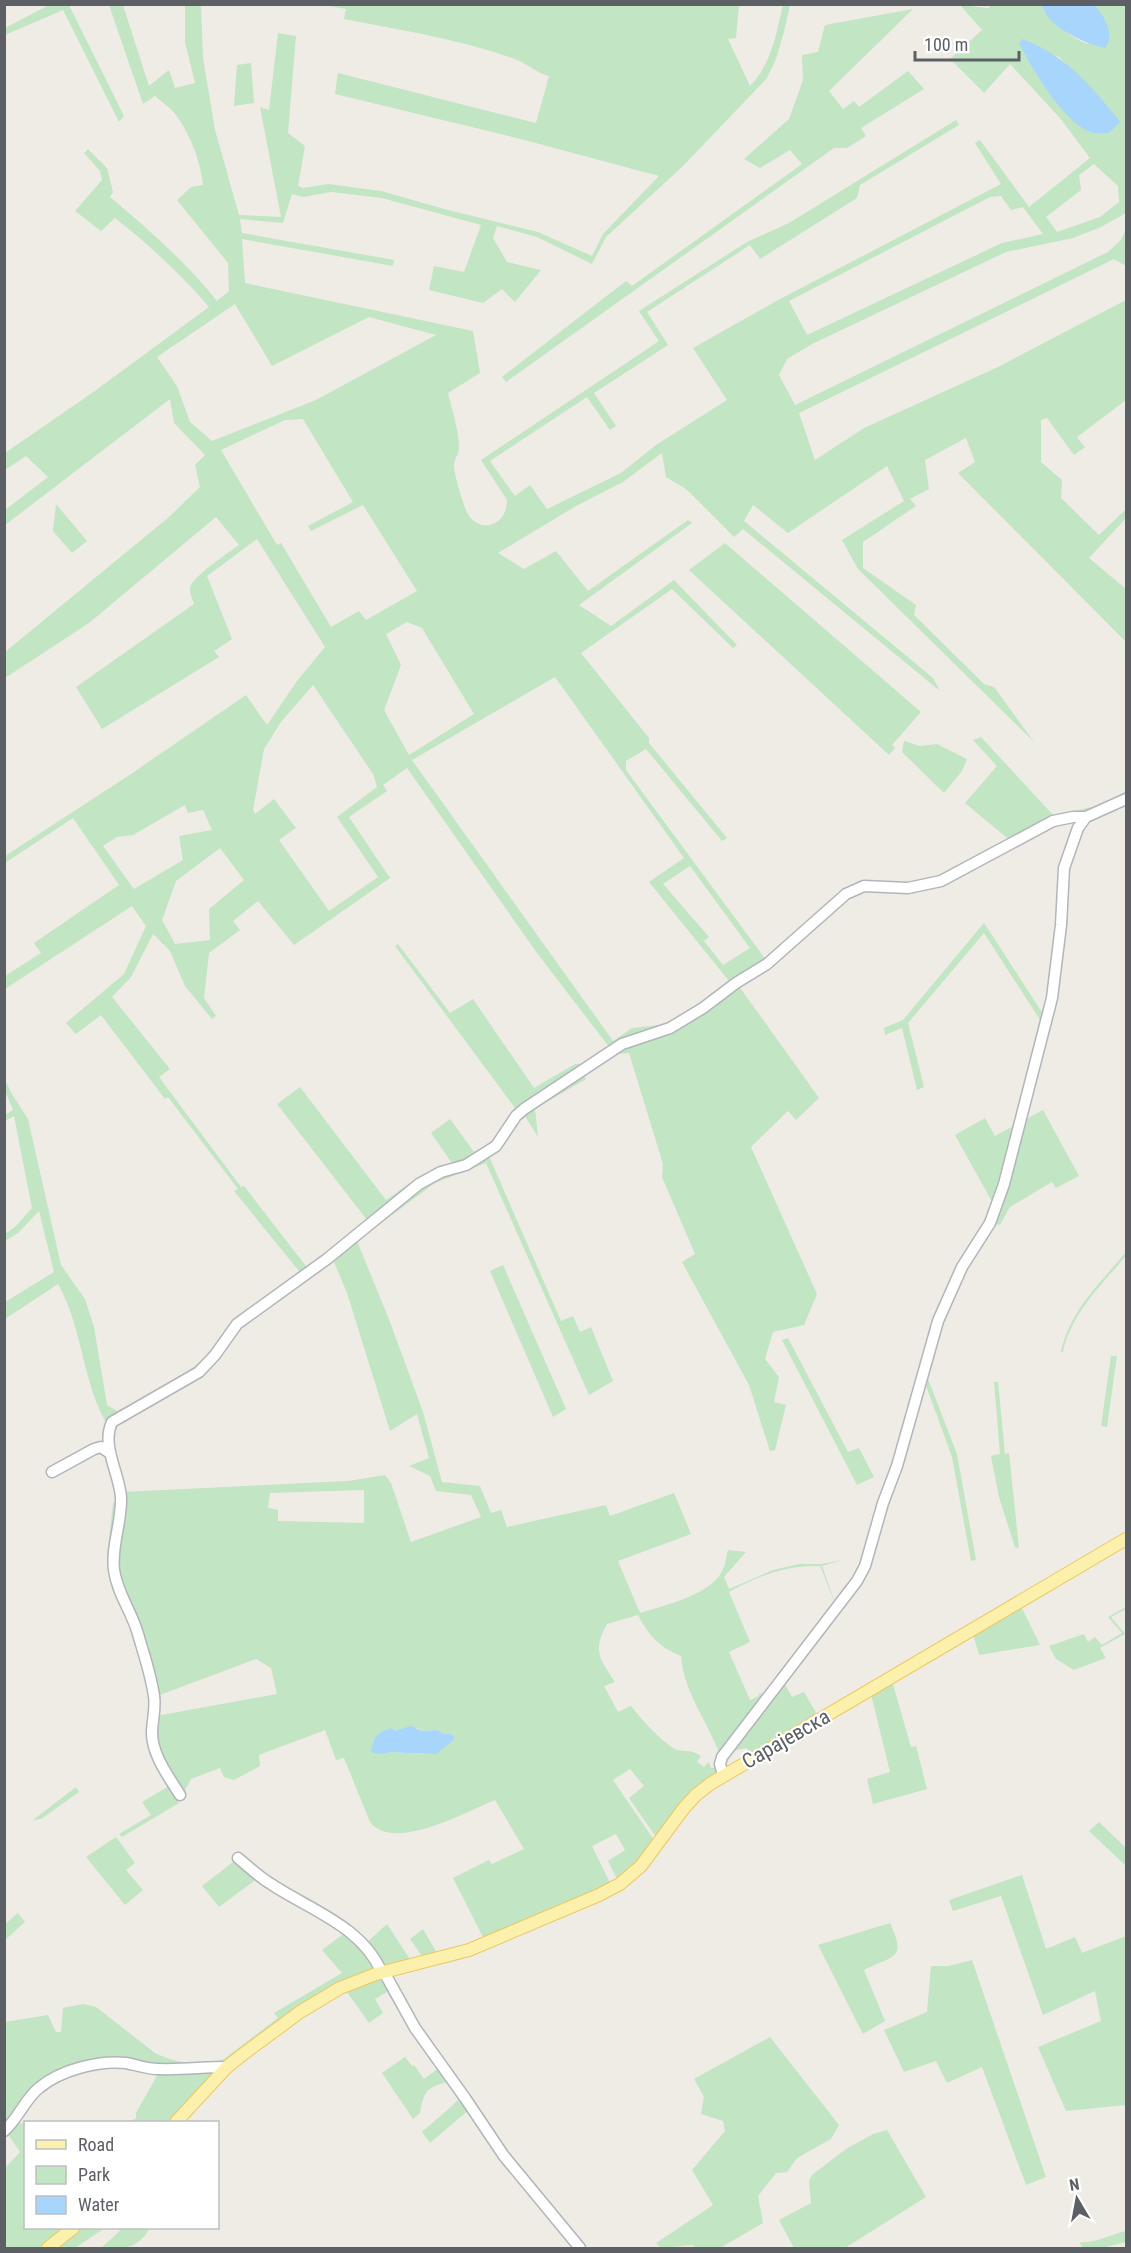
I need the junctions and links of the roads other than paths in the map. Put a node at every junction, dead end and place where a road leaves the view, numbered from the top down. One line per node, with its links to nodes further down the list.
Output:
1 (1126, 799): 2 (street)
2 (1086, 817): 3 (street); 6 (street, Сарајевска)
3 (110, 1453): 4 (street); 7 (street)
4 (52, 1472)
5 (1126, 1539): 6 (main road, Сарајевска)
6 (723, 1775): 9 (main road)
7 (180, 1795)
8 (238, 1858): 9 (street)
9 (383, 1972): 10 (main road); 15 (street)
10 (227, 2067): 11 (main road); 12 (street)
11 (177, 2121)
12 (4, 2131)
13 (72, 2229): 14 (main road)
14 (48, 2248)
15 (580, 2248)

